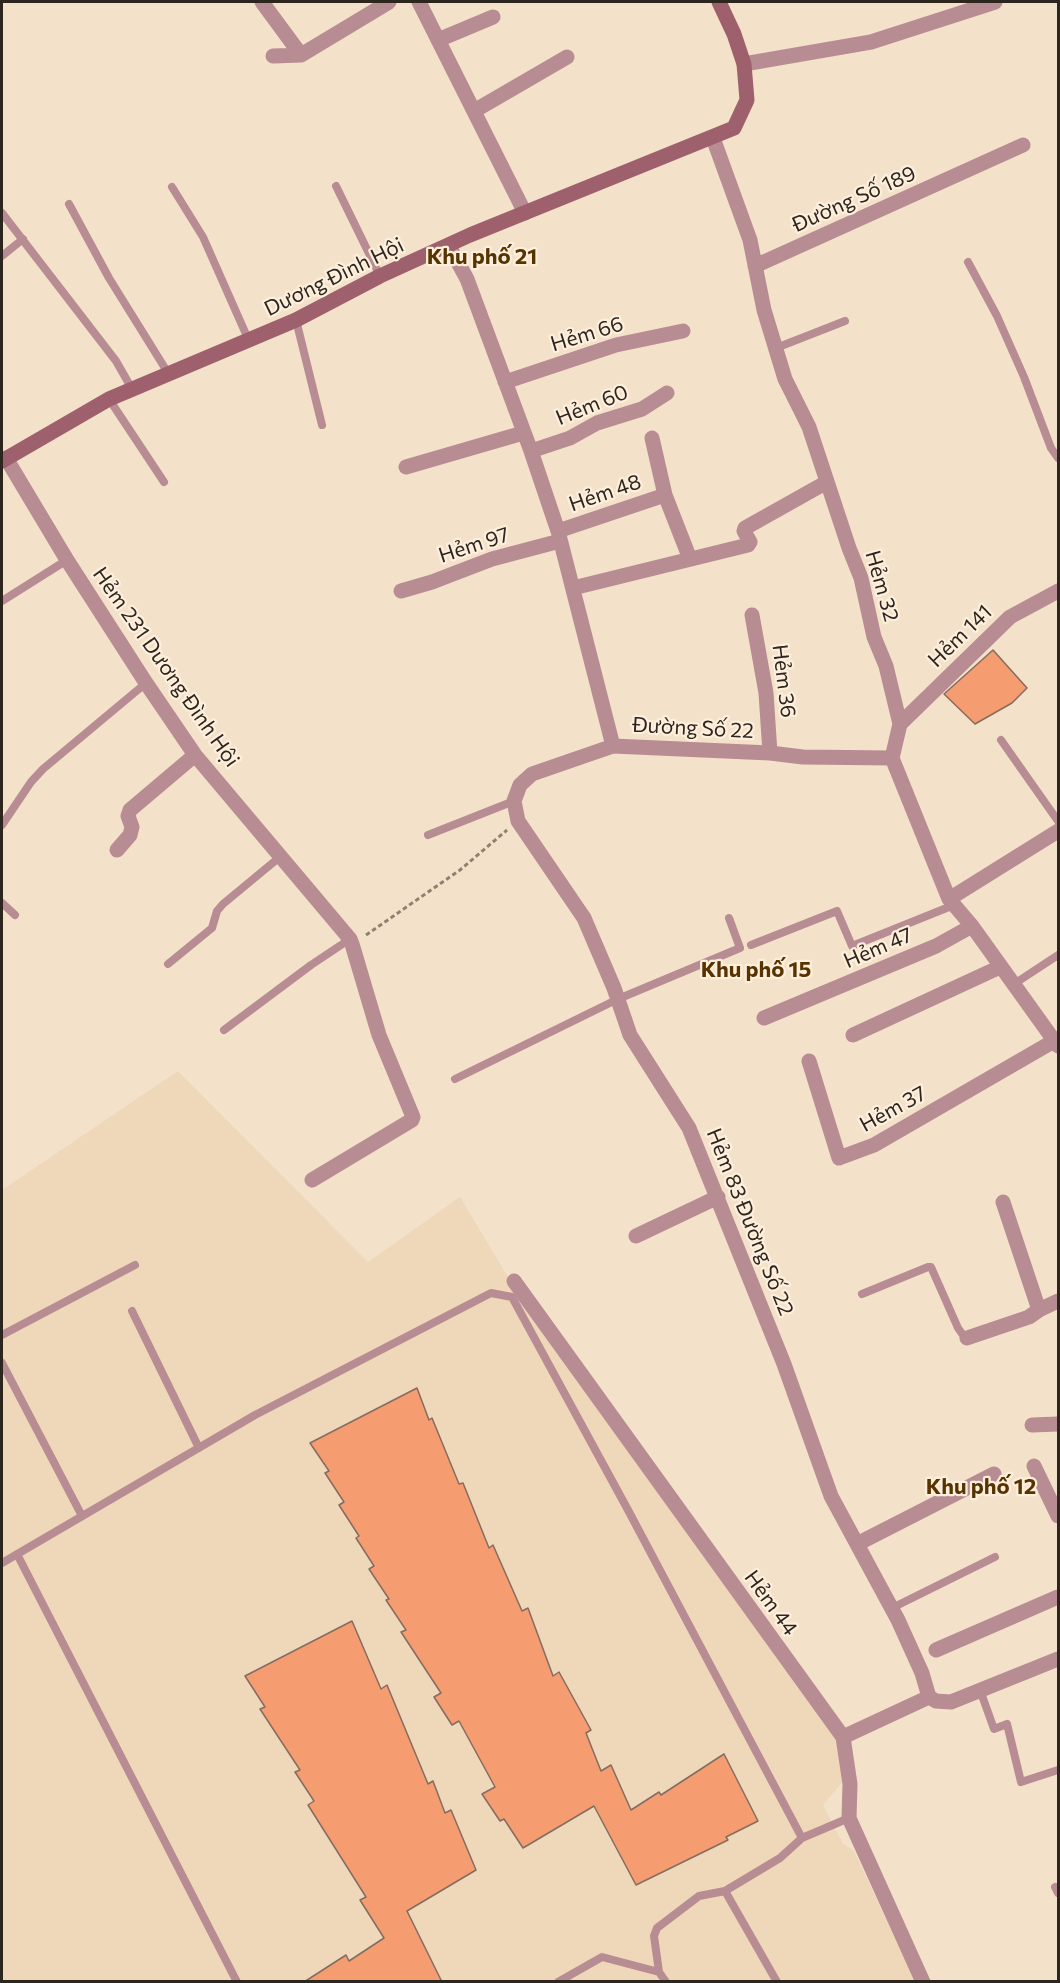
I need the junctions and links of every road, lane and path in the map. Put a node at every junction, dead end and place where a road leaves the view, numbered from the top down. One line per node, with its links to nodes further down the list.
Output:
1 (262, 2): 8 (street)
2 (385, 2): 8 (street)
3 (419, 2): 7 (street)
4 (719, 2): 11 (street, Dương Đình Hội)
5 (995, 2): 11 (street)
6 (493, 17): 7 (street)
7 (438, 40): 12 (street)
8 (301, 55): 9 (street)
9 (273, 56)
10 (567, 57): 12 (street)
11 (744, 64): 13 (street, Dương Đình Hội)
12 (474, 111): 19 (street)
13 (713, 138): 19 (street, Dương Đình Hội); 24 (street)
14 (1023, 145): 24 (street, Đường Số 189)
15 (336, 186): 25 (lane)
16 (172, 187): 29 (lane)
17 (69, 204): 31 (lane)
18 (2, 213): 20 (lane)
19 (525, 213): 21 (street, Dương Đình Hội)
20 (22, 239): 22 (lane); 33 (lane)
21 (449, 246): 25 (street, Dương Đình Hội); 32 (street, Đường Số 22)
22 (2, 256)
23 (968, 262): 41 (lane)
24 (755, 266): 30 (street)
25 (381, 276): 26 (street, Dương Đình Hội)
26 (296, 320): 29 (street, Dương Đình Hội); 36 (lane)
27 (845, 321): 30 (lane)
28 (683, 331): 32 (street, Hẻm 66)
29 (249, 341): 31 (street, Dương Đình Hội)
30 (776, 348): 44 (street, Hẻm 32)
31 (168, 373): 33 (street, Dương Đình Hội)
32 (505, 382): 37 (street, Đường Số 22)
33 (132, 389): 35 (street, Dương Đình Hội)
34 (666, 393): 39 (street, Hẻm 60)
35 (109, 399): 40 (street, Dương Đình Hội); 43 (lane)
36 (322, 424)
37 (523, 433): 39 (street, Đường Số 22); 42 (street)
38 (652, 438): 45 (street, Hẻm 48)
39 (531, 451): 46 (street, Đường Số 22)
40 (4, 459): 48 (street, Hẻm 231 Dương Đình Hội)
41 (1059, 459)
42 (405, 467)
43 (164, 482)
44 (827, 482): 47 (street); 55 (street, Hẻm 32)
45 (665, 495): 46 (street, Hẻm 48); 47 (street, Hẻm 48)
46 (559, 536): 49 (street, Đường Số 22); 50 (street, Hẻm 97)
47 (690, 559): 49 (street)
48 (67, 560): 52 (lane); 54 (street, Hẻm 231 Dương Đình Hội)
49 (573, 588): 57 (street, Đường Số 22)
50 (401, 591)
51 (1059, 591): 55 (street, Hẻm 141)
52 (2, 601)
53 (752, 615): 58 (street, Hẻm 36)
54 (146, 683): 59 (street, Hẻm 231 Dương Đình Hội); 64 (lane)
55 (900, 724): 60 (street, Hẻm 32)
56 (1001, 740): 63 (lane)
57 (613, 746): 58 (street, Đường Số 22); 61 (street)
58 (770, 753): 60 (street, Đường Số 22)
59 (195, 754): 67 (street); 68 (street, Hẻm 231 Dương Đình Hội)
60 (892, 758): 69 (street)
61 (514, 801): 62 (street, Hẻm 83 Đường Số 22); 66 (lane)
62 (518, 821): 74 (path); 80 (street, Hẻm 83 Đường Số 22)
63 (1059, 821)
64 (2, 825)
65 (1059, 831): 69 (street)
66 (428, 835)
67 (117, 850)
68 (281, 856): 74 (street, Hẻm 231 Dương Đình Hội); 77 (lane)
69 (951, 902): 73 (street); 75 (lane)
70 (2, 903): 71 (lane)
71 (15, 915)
72 (729, 918): 80 (lane)
73 (972, 926): 78 (street); 81 (street, Hẻm 47)
74 (351, 941): 82 (lane); 87 (street)
75 (751, 945)
76 (1059, 955): 79 (lane)
77 (168, 964)
78 (1000, 967): 79 (street); 83 (street)
79 (1014, 984): 84 (street)
80 (618, 999): 86 (lane); 88 (street, Hẻm 83 Đường Số 22)
81 (764, 1018)
82 (224, 1030)
83 (854, 1035)
84 (1056, 1043): 85 (street, Hẻm 37)
85 (809, 1061)
86 (455, 1079)
87 (312, 1180)
88 (718, 1197): 90 (street); 107 (street, Hẻm 83 Đường Số 22)
89 (1004, 1202): 95 (street)
90 (636, 1236)
91 (135, 1265): 97 (lane)
92 (514, 1281): 117 (street, Hẻm 44)
93 (862, 1294): 98 (lane)
94 (1059, 1301): 95 (street)
95 (1039, 1310): 98 (street)
96 (132, 1311): 102 (lane)
97 (2, 1335)
98 (967, 1338)
99 (2, 1363): 105 (lane)
100 (1059, 1424): 101 (street)
101 (1032, 1425)
102 (199, 1448): 105 (lane); 120 (lane)
103 (1034, 1466): 106 (street)
104 (994, 1474): 107 (street)
105 (82, 1516): 108 (lane)
106 (1059, 1516)
107 (857, 1544): 112 (street, Hẻm 83 Đường Số 22)
108 (17, 1554): 110 (lane); 123 (lane)
109 (995, 1557): 112 (lane)
110 (2, 1563)
111 (1059, 1597): 113 (street)
112 (892, 1608): 116 (street, Hẻm 83 Đường Số 22)
113 (936, 1650)
114 (1059, 1659): 115 (street)
115 (980, 1690): 116 (street); 118 (lane)
116 (928, 1697): 117 (street)
117 (843, 1737): 119 (street, Hẻm 44)
118 (1059, 1770)
119 (849, 1818): 120 (lane); 127 (street, Hẻm 44)
120 (802, 1838): 121 (lane)
121 (725, 1891): 122 (lane); 126 (lane)
122 (659, 1972): 124 (lane); 125 (lane)
123 (237, 1982)
124 (558, 1982)
125 (666, 1982)
126 (777, 1982)
127 (923, 1982)

